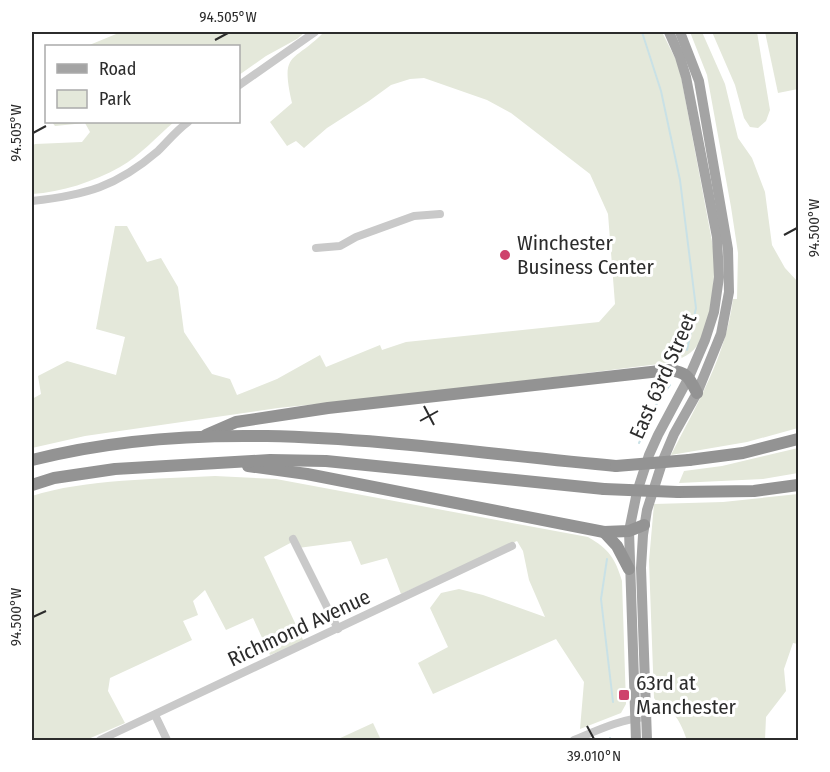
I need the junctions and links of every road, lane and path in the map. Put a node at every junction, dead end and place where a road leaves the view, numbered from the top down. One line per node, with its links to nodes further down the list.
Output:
1 (315, 32): 4 (street)
2 (669, 32): 9 (main road, East 63rd Street)
3 (680, 32): 10 (main road, East 63rd Street)
4 (240, 85)
5 (187, 123): 6 (street)
6 (32, 201)
7 (440, 214): 8 (street)
8 (316, 248)
9 (689, 377): 10 (highway); 11 (highway); 18 (main road, East 63rd Street)
10 (697, 393): 17 (main road, East 63rd Street)
11 (199, 438): 12 (highway, bridge); 13 (highway)
12 (798, 439)
13 (32, 460)
14 (223, 463): 15 (highway); 16 (highway, bridge); 19 (highway)
15 (32, 485)
16 (798, 485)
17 (644, 525): 18 (highway); 25 (main road, East 63rd Street)
18 (629, 531): 19 (highway); 22 (main road, East 63rd Street)
19 (604, 532): 22 (highway)
20 (293, 539): 23 (street)
21 (512, 546): 23 (street, Richmond Avenue)
22 (629, 569): 26 (main road, East 63rd Street)
23 (338, 629): 24 (street, Richmond Avenue)
24 (155, 714): 27 (street, Richmond Avenue); 28 (street)
25 (646, 717): 26 (street); 31 (main road, East 63rd Street)
26 (635, 718): 29 (street); 30 (main road, East 63rd Street)
27 (100, 741)
28 (167, 741)
29 (574, 741)
30 (636, 741)
31 (647, 741)

